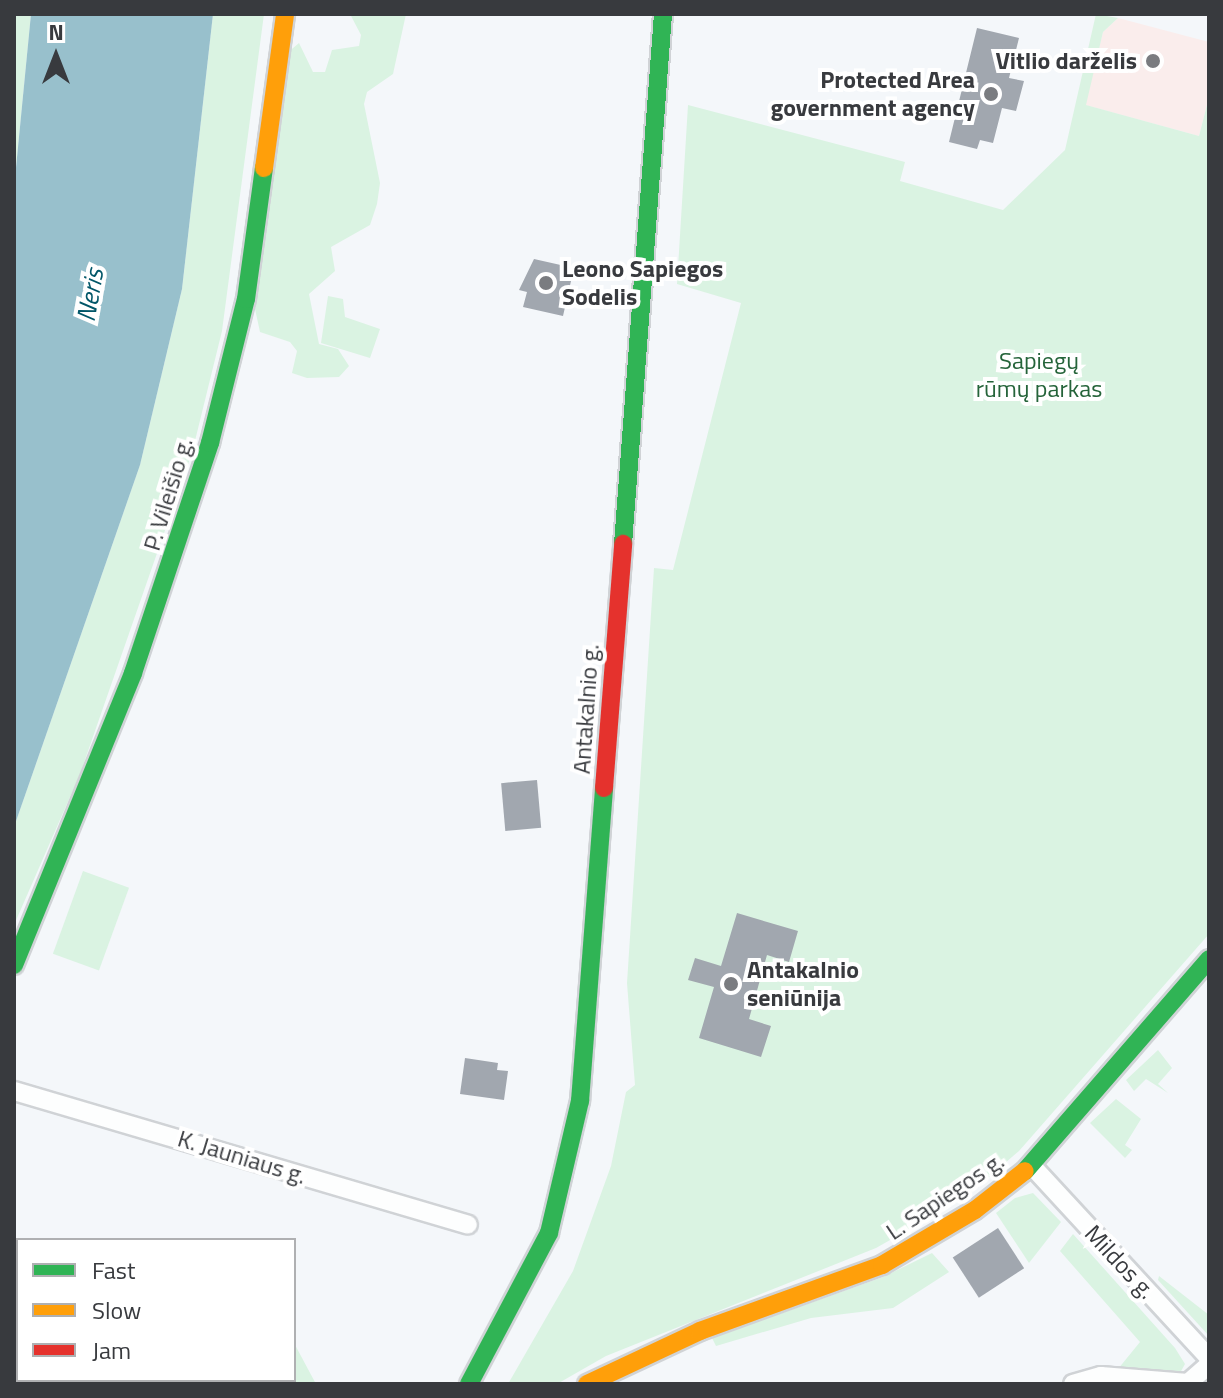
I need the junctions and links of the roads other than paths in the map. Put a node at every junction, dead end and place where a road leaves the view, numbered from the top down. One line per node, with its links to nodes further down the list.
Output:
1 (285, 14): 4 (street, P. Vileišio g.)
2 (663, 14): 10 (street, Antakalnio g.)
3 (1209, 959): 6 (street, L. Sapiegos g.)
4 (14, 965)
5 (14, 1091): 7 (street, K. Jauniaus g.)
6 (1032, 1166): 8 (street, Mildos g.); 11 (street, L. Sapiegos g.)
7 (468, 1225)
8 (1209, 1358)
9 (1209, 1365): 12 (street)
10 (469, 1384)
11 (587, 1384)
12 (1073, 1384)

